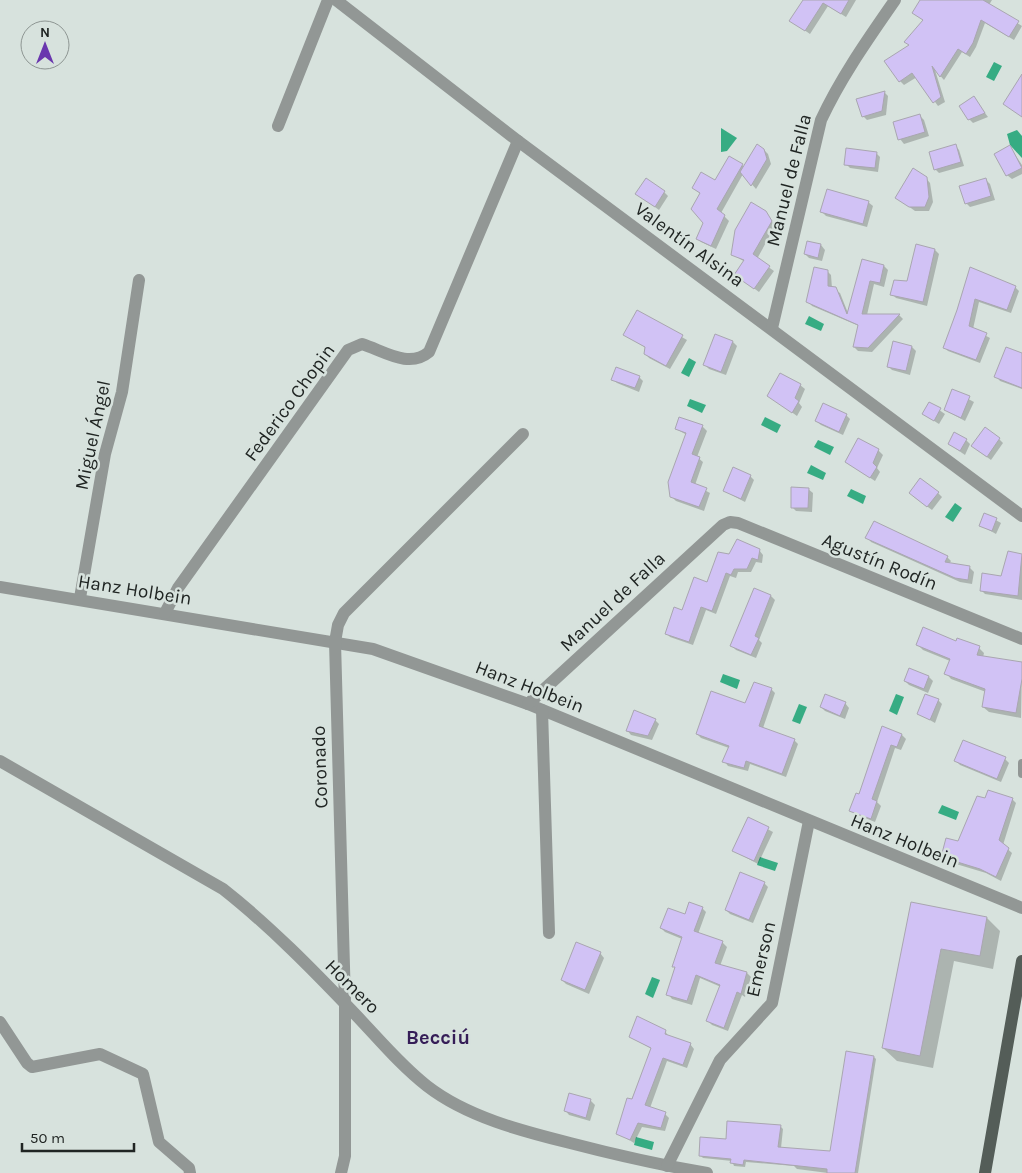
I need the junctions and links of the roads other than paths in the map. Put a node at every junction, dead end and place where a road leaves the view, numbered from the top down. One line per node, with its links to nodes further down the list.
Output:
1 (328, 0): 4 (street)
2 (336, 0): 5 (street, Valentín Alsina)
3 (895, 0): 7 (street, Manuel de Falla)
4 (278, 126)
5 (518, 140): 7 (street, Valentín Alsina); 13 (street, Federico Chopin)
6 (139, 280): 12 (street, Miguel Ángel)
7 (772, 328): 9 (street, Valentín Alsina)
8 (523, 434): 15 (street, Coronado)
9 (1022, 516)
10 (723, 525): 14 (street, Agustín Rodín); 16 (street, Manuel de Falla)
11 (0, 587): 12 (street, Hanz Holbein)
12 (80, 598): 13 (street, Hanz Holbein)
13 (165, 612): 15 (street, Hanz Holbein)
14 (1022, 639)
15 (335, 642): 16 (street, Hanz Holbein); 25 (street, Coronado)
16 (528, 704): 17 (street, Hanz Holbein)
17 (542, 710): 21 (street, Hanz Holbein); 23 (street)
18 (0, 761): 25 (street, Homero)
19 (1022, 763): 20 (lane)
20 (1022, 774)
21 (809, 821): 22 (street, Hanz Holbein); 27 (street, Emerson)
22 (1022, 908)
23 (549, 933)
24 (1022, 961): 32 (main road)
25 (345, 1004): 28 (street, Homero); 30 (street, Coronado)
26 (0, 1022): 29 (street)
27 (667, 1166): 28 (street, Homero); 31 (street, Homero)
28 (649, 1168)
29 (190, 1173)
30 (341, 1173)
31 (707, 1173)
32 (984, 1173)

